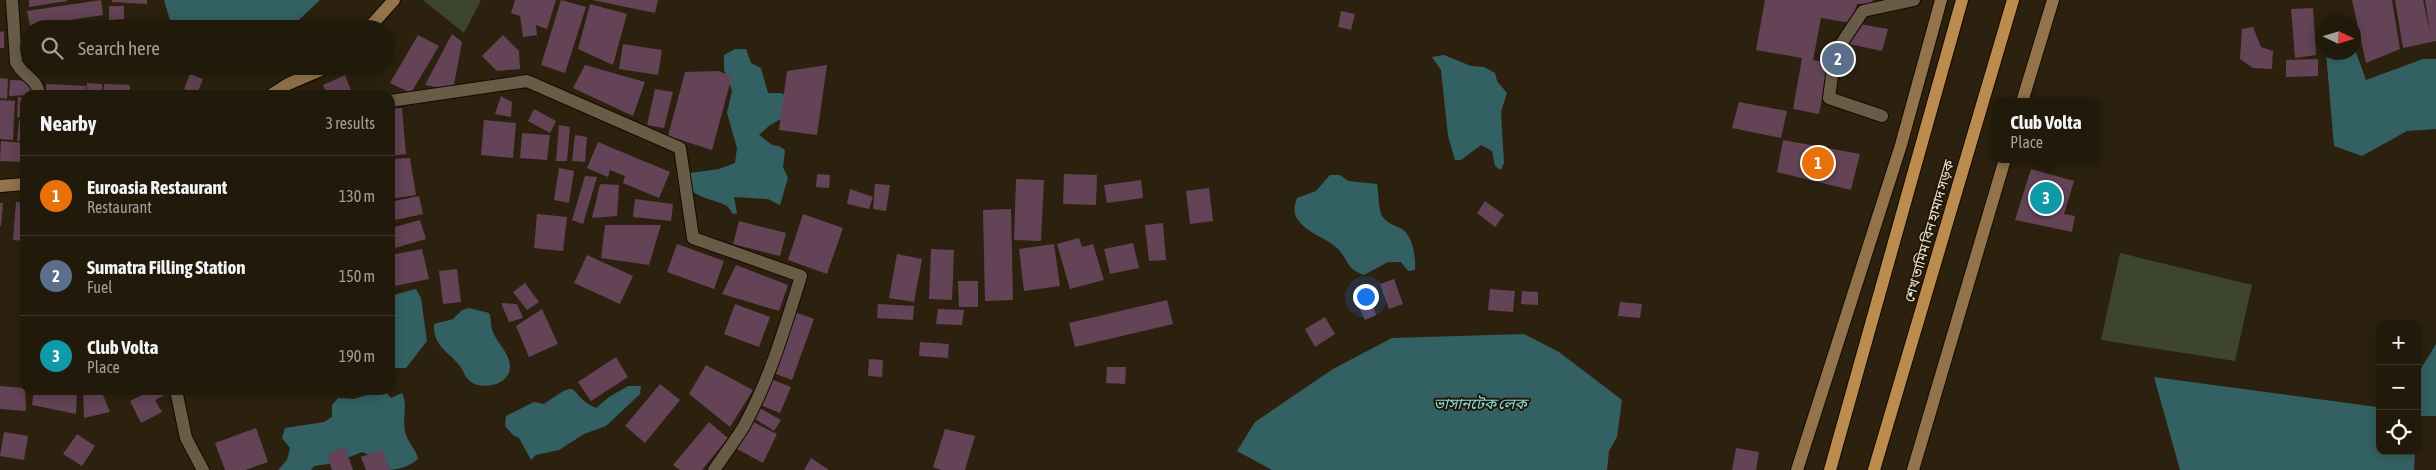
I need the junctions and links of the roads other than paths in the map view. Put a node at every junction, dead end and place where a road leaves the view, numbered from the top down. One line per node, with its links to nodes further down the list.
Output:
1 (12, 0): 9 (street)
2 (394, 0): 8 (main road)
3 (1914, 0): 16 (street)
4 (1941, 0): 23 (main road)
5 (1962, 0): 24 (main road)
6 (2013, 0): 25 (main road, শেখ তামিম বিন হামাদ সড়ক)
7 (2053, 0): 14 (main road)
8 (376, 20)
9 (20, 70)
10 (27, 75): 12 (street)
11 (309, 75): 13 (main road)
12 (38, 90)
13 (279, 90)
14 (2023, 98)
15 (395, 100): 22 (street)
16 (1882, 116)
17 (2004, 163): 26 (main road)
18 (20, 184): 19 (main road)
19 (0, 186)
20 (177, 395): 21 (street)
21 (203, 470)
22 (714, 470)
23 (1797, 470)
24 (1830, 470)
25 (1874, 470)
26 (1913, 470)

